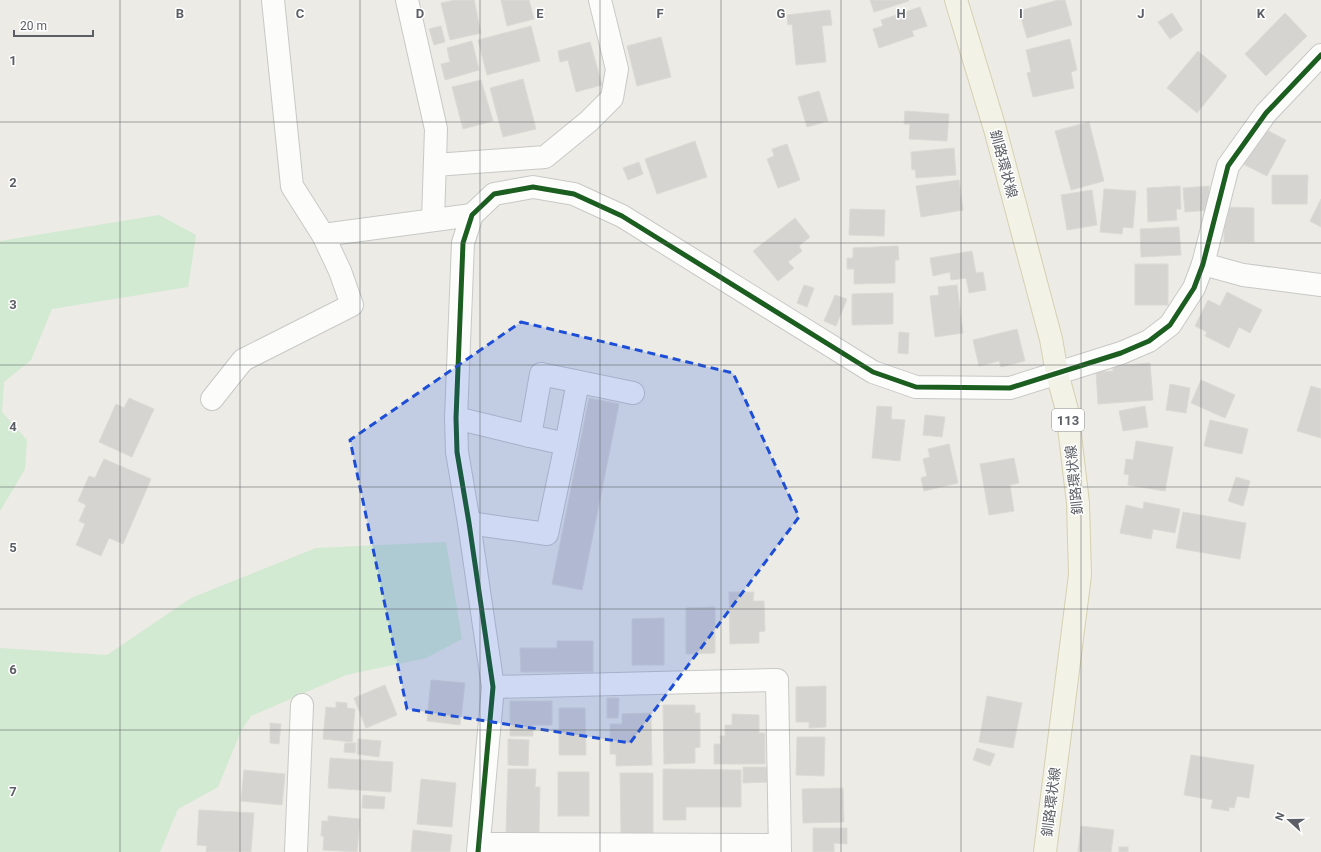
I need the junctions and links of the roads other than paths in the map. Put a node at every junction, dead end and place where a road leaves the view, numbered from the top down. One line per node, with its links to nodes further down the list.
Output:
1 (273, 0): 9 (street)
2 (407, 0): 6 (street)
3 (600, 0): 6 (street)
4 (956, 0): 12 (main road, 釧路環状線 / 113)
5 (1321, 55): 10 (street)
6 (435, 165): 8 (street)
7 (472, 215): 8 (street); 12 (street); 16 (street)
8 (433, 220): 9 (street)
9 (323, 235): 15 (street)
10 (1203, 264): 11 (street); 12 (street)
11 (1321, 285)
12 (1057, 373): 25 (main road, 釧路環状線 / 113)
13 (578, 382): 14 (street); 17 (street); 18 (street)
14 (633, 393)
15 (212, 399)
16 (456, 418): 17 (street); 19 (street)
17 (530, 436): 18 (street)
18 (566, 444): 19 (street)
19 (469, 523): 20 (street)
20 (493, 687): 22 (street); 23 (street)
21 (302, 705): 24 (street)
22 (479, 848): 23 (street)
23 (779, 849)
24 (296, 852)
25 (1045, 852)

